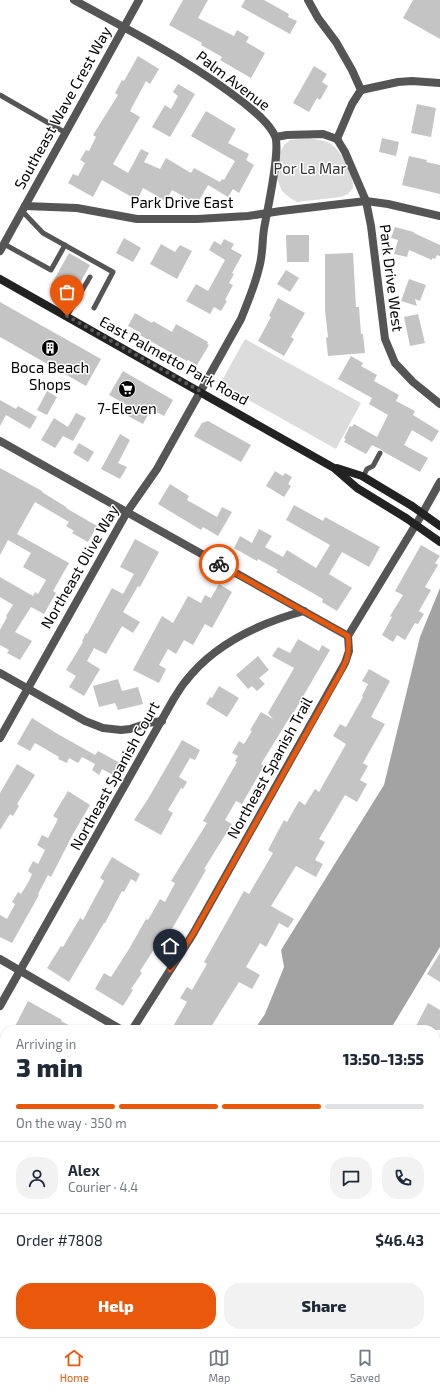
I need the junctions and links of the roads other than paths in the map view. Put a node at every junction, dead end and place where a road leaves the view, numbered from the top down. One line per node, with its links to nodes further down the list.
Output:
1 (74, 0): 4 (street, Palm Avenue)
2 (139, 0): 4 (street, Southeast Wave Crest Way)
3 (308, 0): 6 (street)
4 (124, 28): 8 (street, Southeast Wave Crest Way); 9 (street, Palm Avenue)
5 (440, 83): 6 (street)
6 (361, 90): 10 (street)
7 (0, 95): 8 (lane)
8 (66, 133): 12 (street, Southeast Wave Crest Way)
9 (276, 137): 10 (street); 13 (street)
10 (337, 140): 11 (street, Park Drive West)
11 (366, 201): 13 (street); 14 (street); 22 (street, Park Drive West)
12 (24, 209): 13 (street, Park Drive East); 15 (lane); 16 (street, Southeast Wave Crest Way)
13 (267, 213): 21 (street, Northeast Olive Way)
14 (440, 216)
15 (65, 246): 16 (lane); 19 (lane)
16 (2, 247)
17 (90, 276): 20 (lane)
18 (0, 278): 20 (main road, East Palmetto Park Road)
19 (94, 308)
20 (67, 316): 21 (main road, East Palmetto Park Road)
21 (200, 391): 25 (main road, East Palmetto Park Road); 28 (street, Northeast Olive Way)
22 (440, 404)
23 (0, 441): 28 (street)
24 (380, 454): 26 (lane)
25 (334, 468): 26 (main road, East Palmetto Park Road); 30 (main road, East Palmetto Park Road, bridge)
26 (363, 477): 29 (main road, East Palmetto Park Road, bridge)
27 (440, 482): 32 (street, Northeast Spanish Trail)
28 (127, 512): 31 (street); 34 (street, Northeast Olive Way)
29 (440, 526)
30 (440, 542)
31 (304, 612): 32 (street); 35 (street, Northeast Spanish Court)
32 (348, 636): 41 (street, Northeast Spanish Trail)
33 (0, 673): 34 (street)
34 (28, 689): 35 (street); 36 (street, Northeast Olive Way)
35 (162, 721): 38 (street, Northeast Spanish Court)
36 (0, 738)
37 (0, 959): 38 (street)
38 (21, 971): 39 (street, Northeast Spanish Court); 40 (street)
39 (0, 1006)
40 (113, 1025)
41 (135, 1025)

